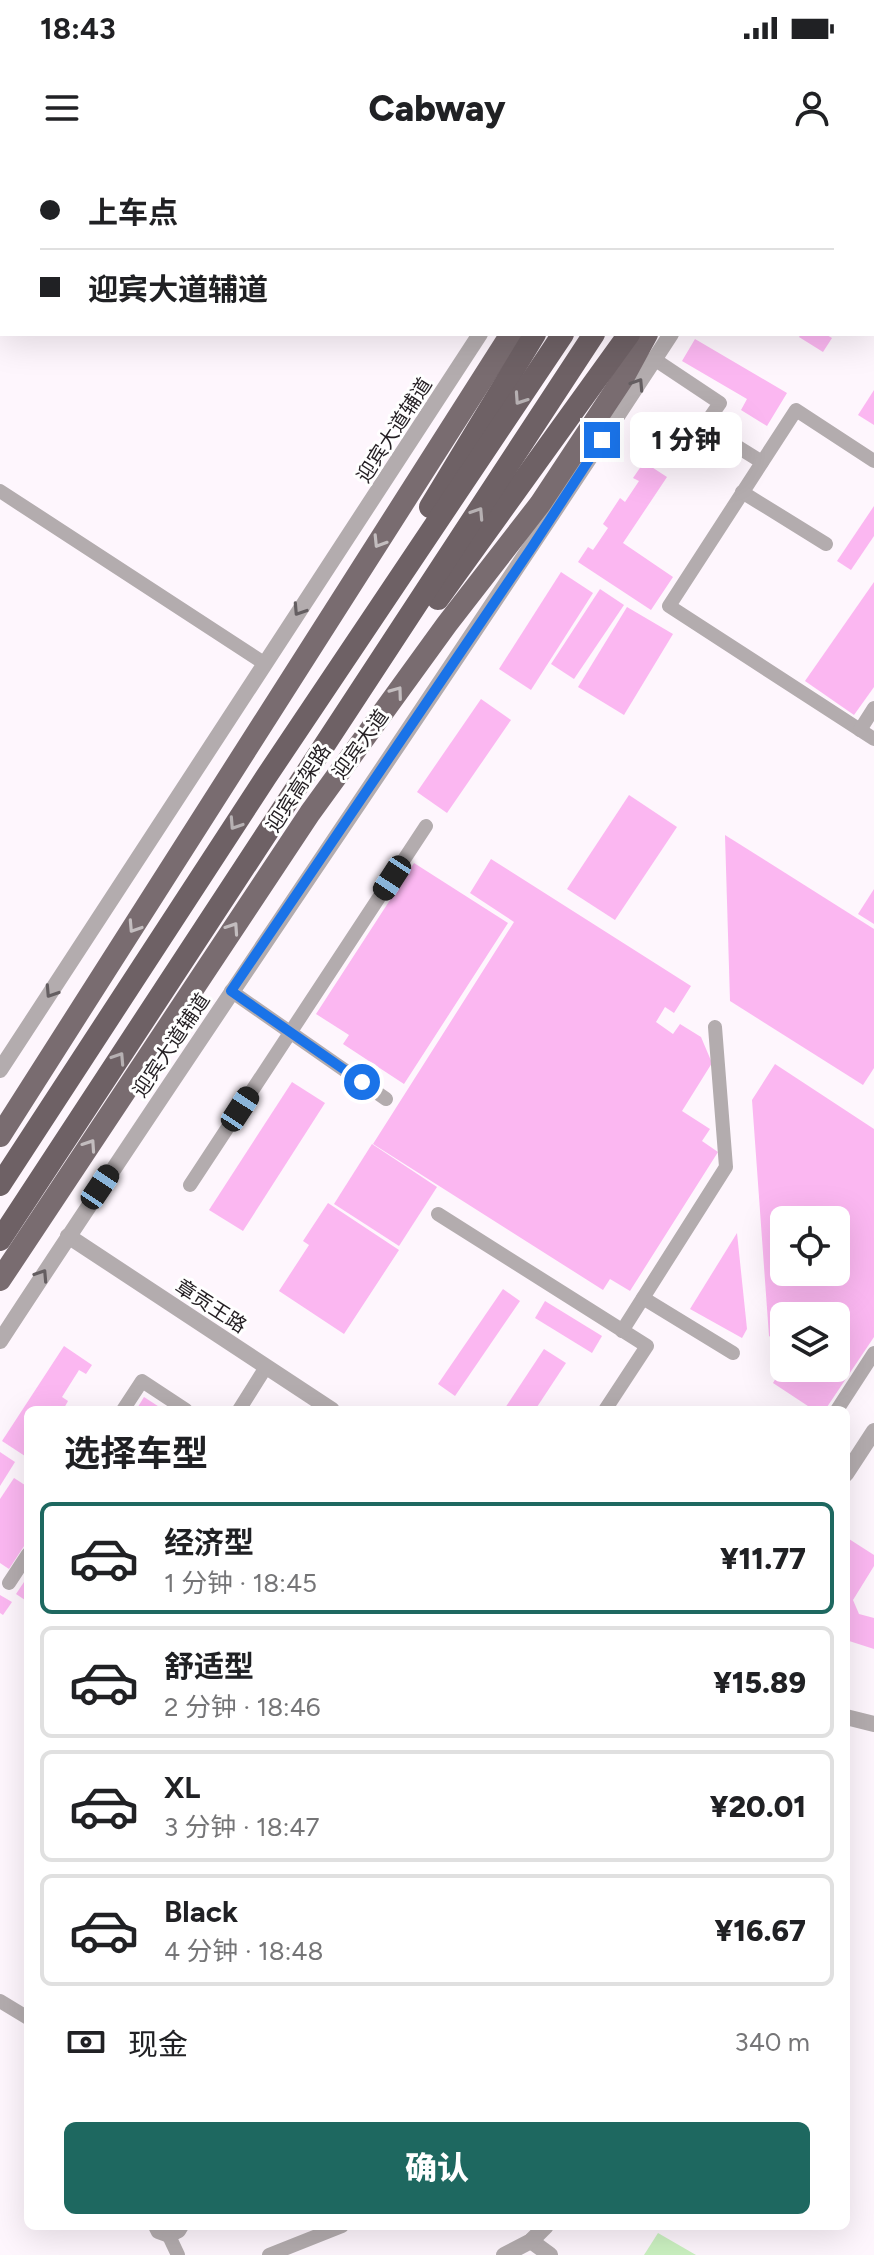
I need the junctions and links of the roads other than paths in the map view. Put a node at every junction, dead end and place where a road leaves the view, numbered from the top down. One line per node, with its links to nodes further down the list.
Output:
1 (479, 336): 15 (street, 迎宾大道辅道, one-way to 15)
2 (510, 336): 27 (main road, one-way to 27)
3 (534, 336): 19 (highway)
4 (562, 336): 19 (highway, 迎宾高架路, one-way to 19)
5 (593, 336): 20 (highway, 迎宾高架路, one-way to 5)
6 (628, 336): 20 (highway)
7 (646, 336): 33 (main road, 迎宾大道, one-way to 7)
8 (670, 336): 9 (street, 迎宾大道辅道)
9 (654, 359): 11 (street); 22 (street, 迎宾大道辅道, one-way to 9)
10 (874, 461): 11 (street)
11 (762, 462): 13 (street)
12 (0, 491): 15 (street)
13 (742, 492): 14 (street); 17 (street)
14 (826, 544)
15 (264, 663): 25 (street, 迎宾大道辅道, one-way to 25)
16 (874, 708): 17 (street)
17 (860, 730): 18 (street)
18 (874, 739)
19 (266, 777): 28 (highway, 迎宾高架路, one-way to 28)
20 (295, 793): 32 (highway, 迎宾高架路, one-way to 20)
21 (426, 826): 24 (street)
22 (231, 991): 24 (street); 31 (street, 迎宾大道辅道)
23 (715, 1027): 34 (street)
24 (290, 1032): 26 (street); 29 (street)
25 (0, 1070)
26 (386, 1099)
27 (0, 1136)
28 (0, 1185)
29 (190, 1185)
30 (438, 1214): 35 (street)
31 (68, 1236): 36 (street, 迎宾大道辅道, one-way to 31); 39 (street, 章贡王路)
32 (0, 1240)
33 (0, 1280)
34 (643, 1298): 35 (street); 37 (street)
35 (622, 1331): 44 (street)
36 (0, 1341)
37 (733, 1353)
38 (874, 1353): 45 (street)
39 (266, 1367): 42 (street); 43 (street, 章贡王路)
40 (126, 1406): 41 (street)
41 (180, 1406)
42 (242, 1406)
43 (326, 1406)
44 (608, 1406)
45 (840, 1406)
46 (874, 1431): 47 (street)
47 (850, 1468)
48 (24, 1560): 49 (street)
49 (9, 1583)
50 (850, 1718): 51 (street)
51 (874, 1724)
52 (0, 2001): 53 (street)
53 (24, 2016)
54 (157, 2230): 58 (street)
55 (180, 2230): 58 (street)
56 (332, 2230): 61 (street)
57 (542, 2230): 59 (street)
58 (169, 2236): 60 (street)
59 (531, 2241): 62 (street); 63 (street)
60 (178, 2255)
61 (269, 2255)
62 (504, 2255)
63 (550, 2255)

